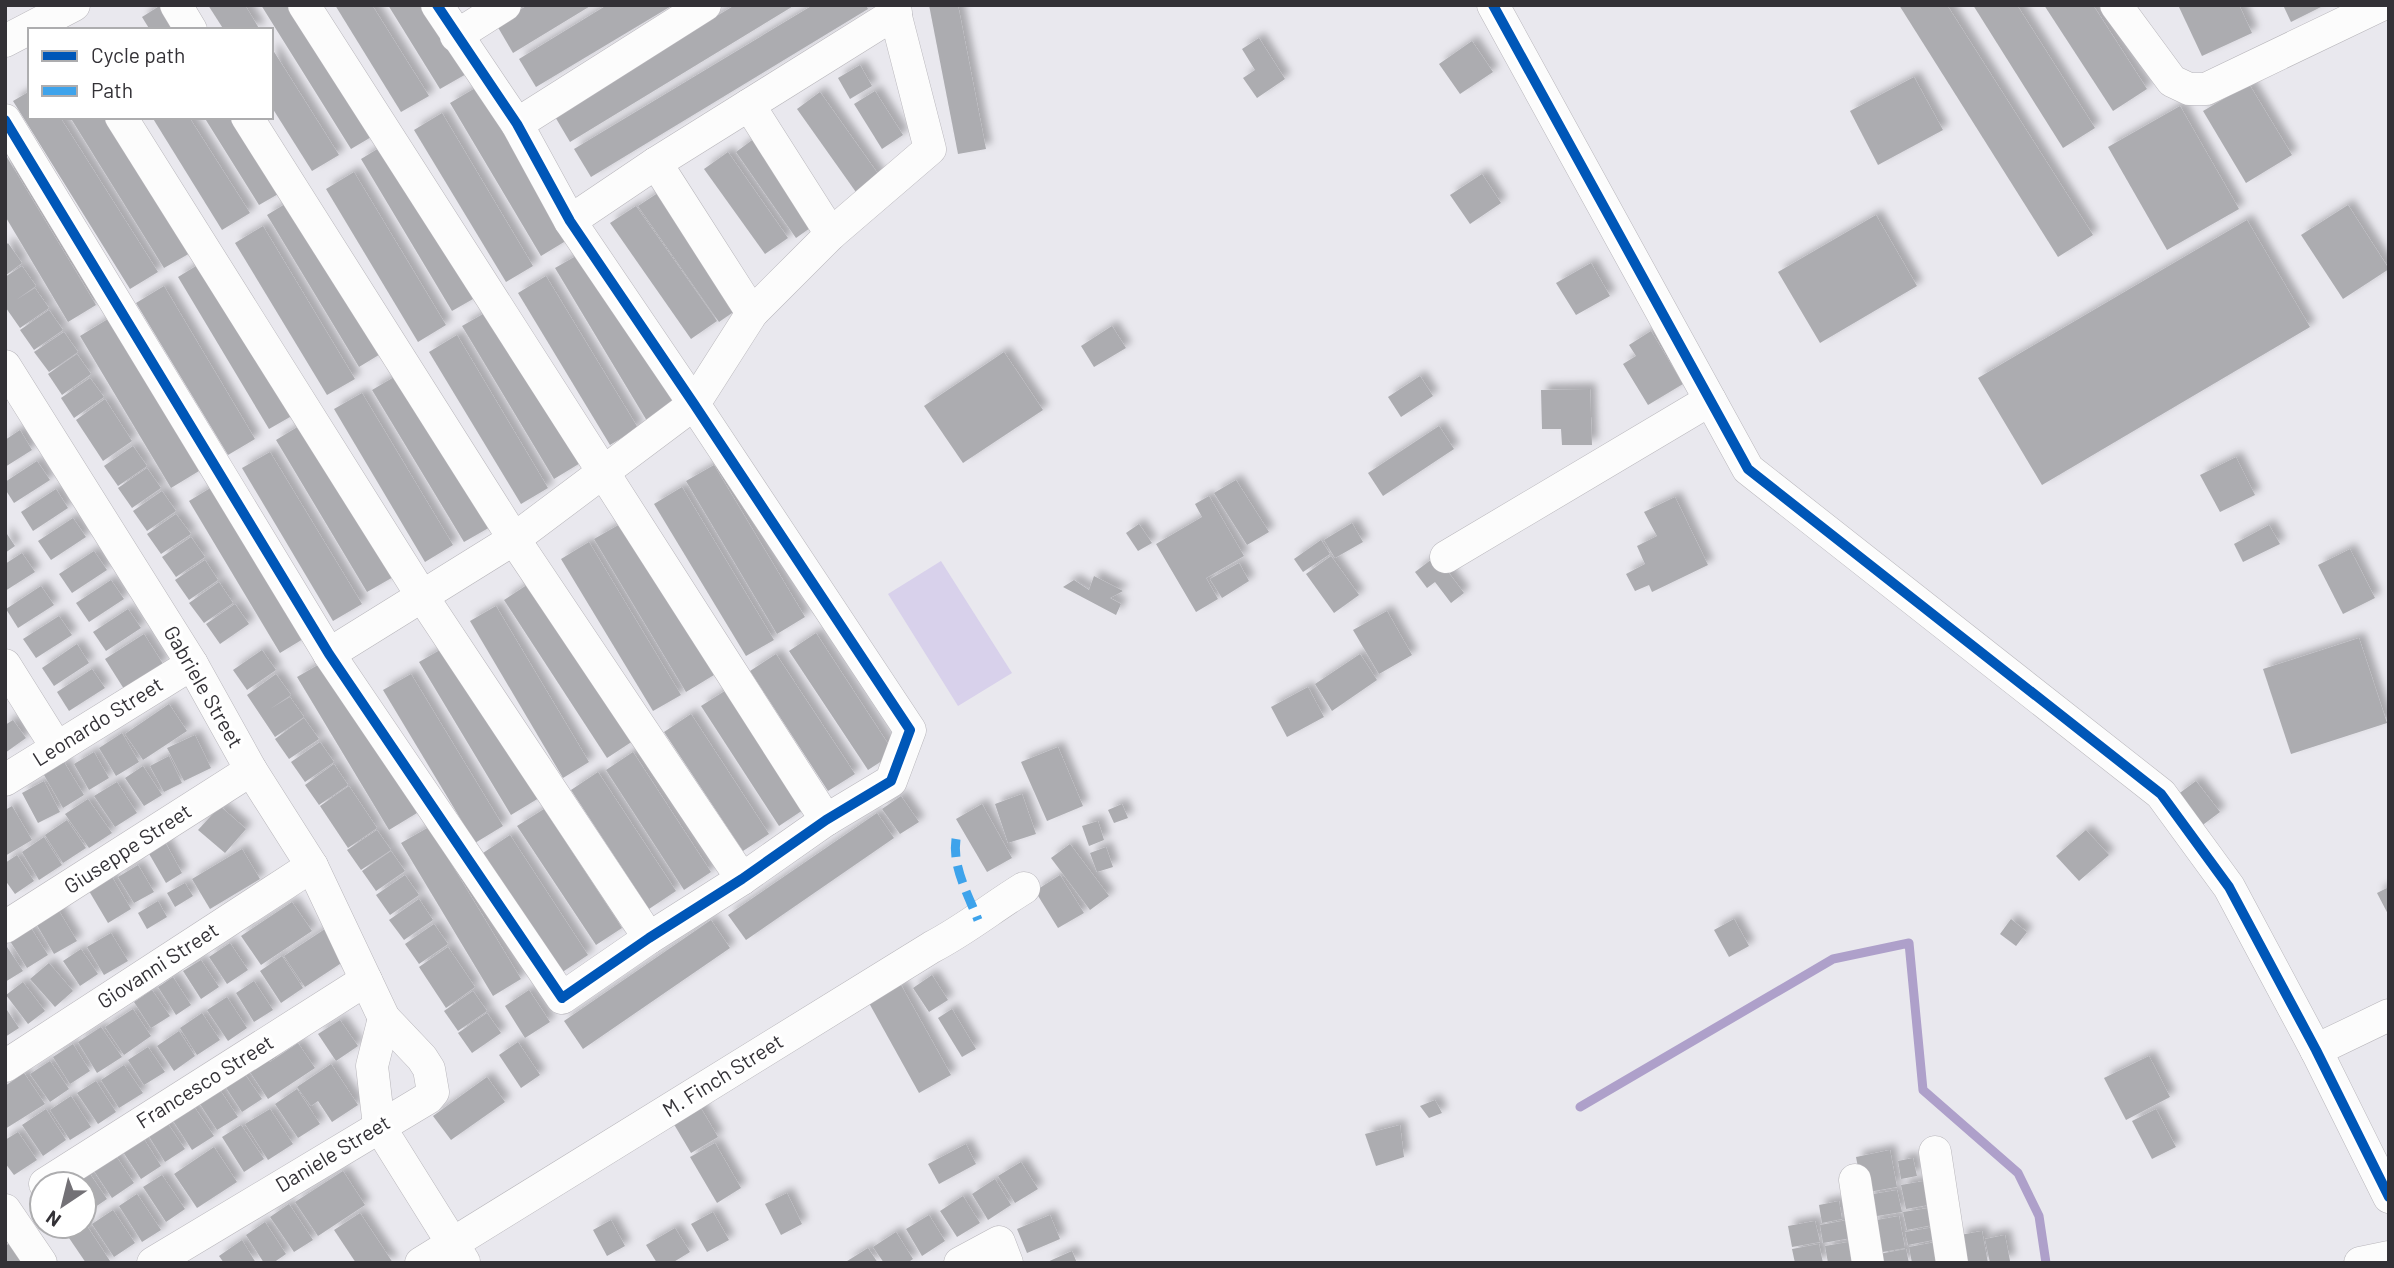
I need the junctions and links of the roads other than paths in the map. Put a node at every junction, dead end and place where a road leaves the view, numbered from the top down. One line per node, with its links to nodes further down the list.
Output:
1 (176, 5): 12 (street)
2 (304, 5): 28 (street)
3 (437, 5): 14 (street)
4 (505, 5): 14 (street)
5 (705, 5): 20 (street)
6 (1493, 5): 26 (street)
7 (2116, 5): 8 (street)
8 (2381, 5)
9 (894, 9): 16 (street); 23 (street)
10 (61, 14): 11 (street)
11 (32, 28)
12 (190, 28)
13 (28, 30): 15 (street)
14 (456, 36): 20 (street)
15 (5, 41)
16 (749, 105): 21 (street); 23 (street)
17 (122, 119): 31 (street)
18 (248, 119): 29 (street)
19 (5, 120): 32 (street)
20 (517, 124): 22 (street)
21 (656, 163): 22 (street); 24 (street)
22 (570, 221): 27 (street)
23 (831, 234): 24 (street)
24 (752, 313): 27 (street)
25 (5, 366): 33 (street, Gabriele Street)
26 (1710, 400): 30 (street); 47 (street)
27 (694, 404): 28 (street); 38 (street)
28 (603, 472): 29 (street); 38 (street)
29 (514, 539): 31 (street); 40 (street)
30 (1447, 557)
31 (422, 596): 32 (street); 43 (street)
32 (329, 654): 43 (street)
33 (192, 664): 35 (street, Leonardo Street); 36 (street, Gabriele Street)
34 (5, 665): 35 (street)
35 (57, 748): 37 (street, Leonardo Street)
36 (251, 770): 39 (street, Gabriele Street); 42 (street, Giuseppe Street)
37 (5, 780)
38 (826, 820): 40 (street)
39 (312, 866): 44 (street, Gabriele Street); 48 (street, Giovanni Street)
40 (743, 879): 43 (street)
41 (1024, 888): 57 (street, M. Finch Street)
42 (5, 928)
43 (649, 938)
44 (366, 980): 46 (street, Gabriele Street); 51 (street, Francesco Street)
45 (2389, 1014): 47 (street)
46 (384, 1018): 49 (street); 49 (street, Daniele Street)
47 (2316, 1050): 54 (street)
48 (5, 1066)
49 (383, 1132): 57 (street); 60 (street, Daniele Street)
50 (1936, 1152): 64 (street)
51 (67, 1170)
52 (1854, 1180): 63 (street)
53 (28, 1194): 55 (street, Francesco Street)
54 (2389, 1197)
55 (5, 1209): 59 (street)
56 (1003, 1253): 62 (street)
57 (459, 1254): 61 (street, M. Finch Street)
58 (2389, 1257): 65 (street)
59 (41, 1263)
60 (153, 1263)
61 (421, 1263)
62 (960, 1263)
63 (1868, 1263)
64 (1952, 1263)
65 (2360, 1263)

